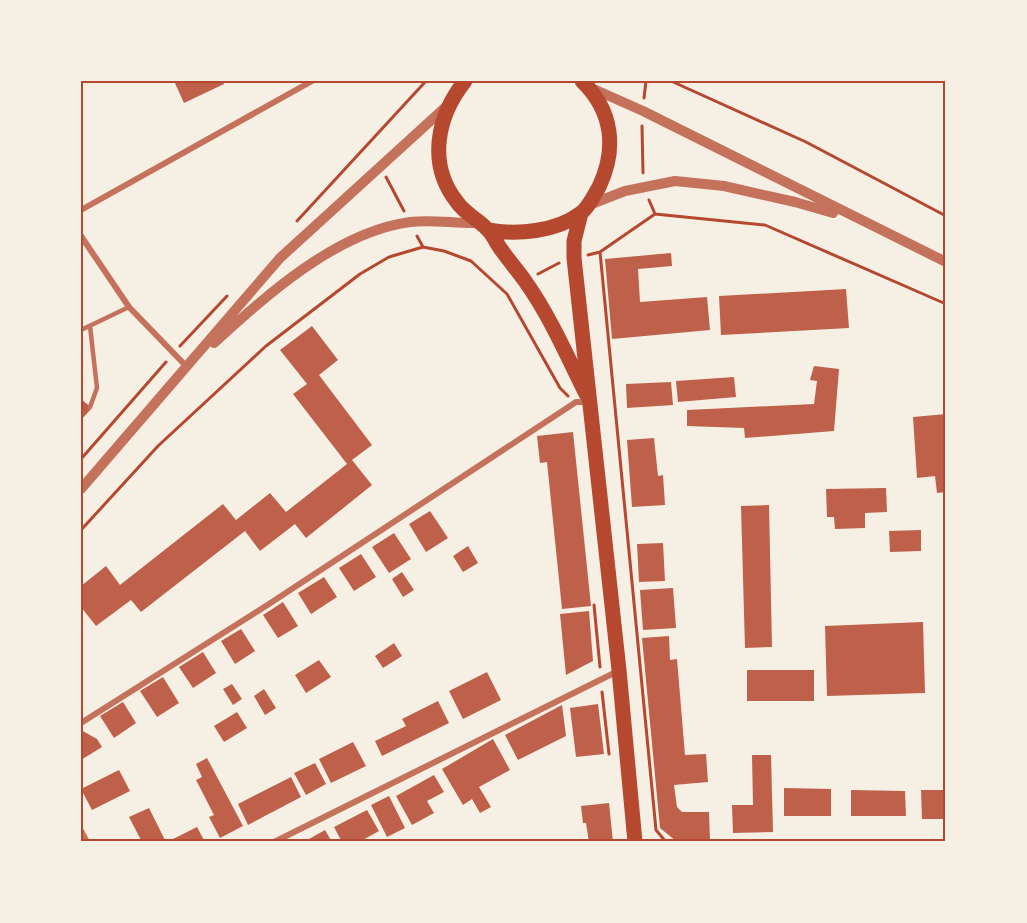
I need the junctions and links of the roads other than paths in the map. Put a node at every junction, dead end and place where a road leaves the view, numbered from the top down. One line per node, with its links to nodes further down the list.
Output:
1 (312, 81): 6 (street)
2 (464, 81): 4 (main road)
3 (586, 84): 5 (main road); 7 (street)
4 (449, 104): 8 (main road); 14 (street)
5 (585, 209): 7 (street); 8 (main road); 15 (main road)
6 (81, 210)
7 (862, 222): 10 (street)
8 (483, 226): 14 (street); 15 (main road)
9 (81, 236): 11 (street)
10 (946, 262)
11 (129, 306): 12 (lane); 14 (street)
12 (90, 326): 13 (lane); 16 (lane)
13 (81, 330)
14 (187, 367): 17 (street)
15 (583, 402): 18 (main road); 19 (street)
16 (90, 406)
17 (81, 489)
18 (619, 670): 22 (street); 23 (main road)
19 (81, 723)
20 (81, 831): 21 (street)
21 (87, 842)
22 (274, 842)
23 (634, 842)

